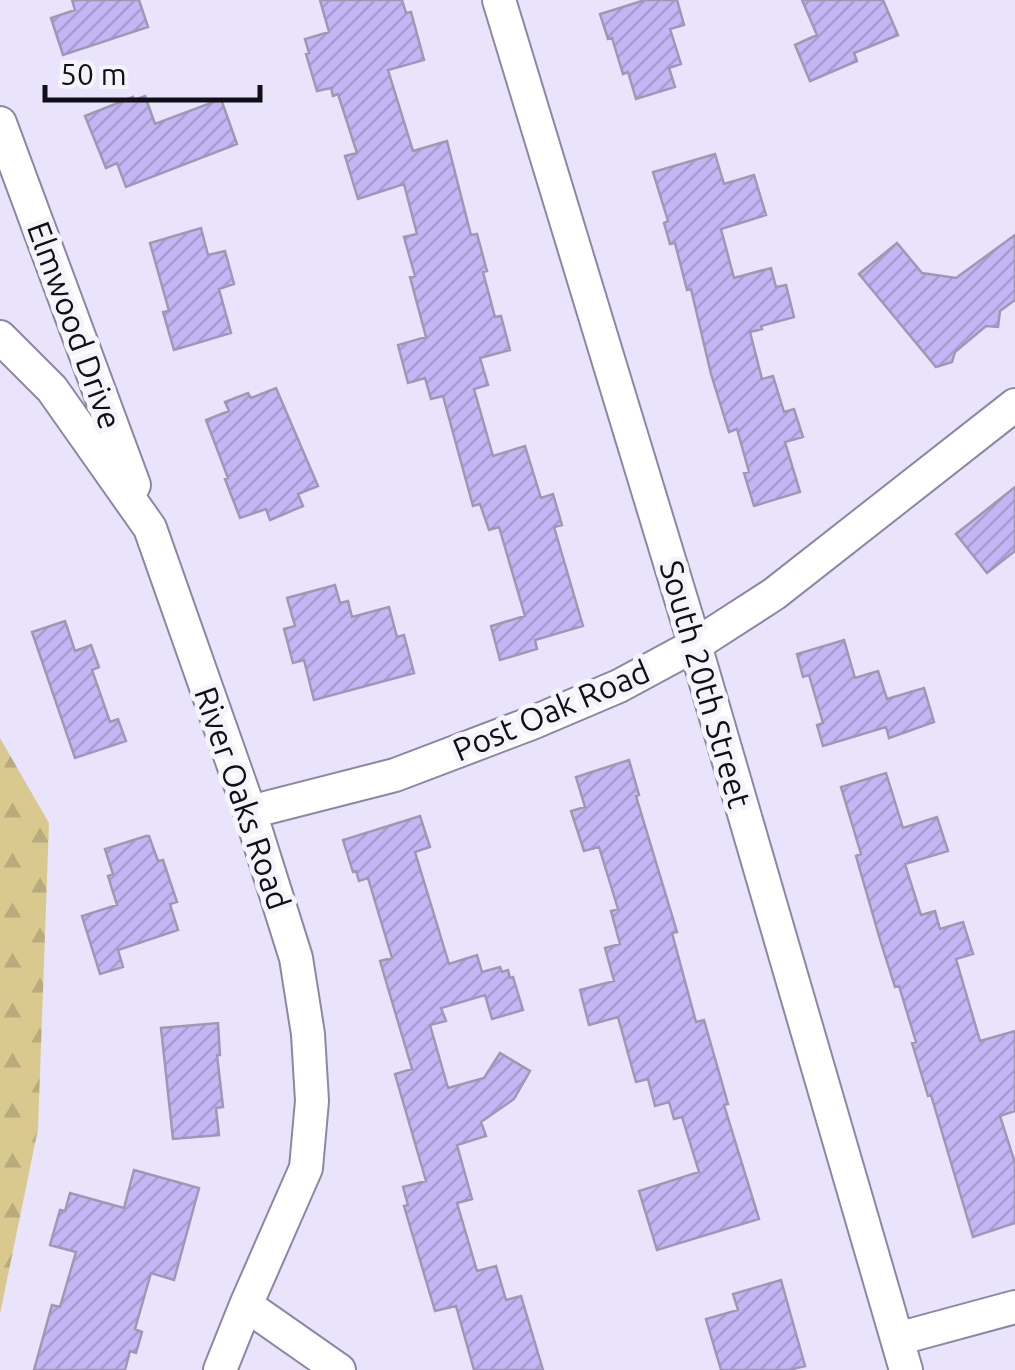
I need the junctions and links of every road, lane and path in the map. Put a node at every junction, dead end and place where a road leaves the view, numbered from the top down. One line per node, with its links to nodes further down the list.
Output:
1 (498, 0): 6 (street, South 20th Street)
2 (0, 123): 5 (street, Elmwood Drive)
3 (0, 337): 5 (street, River Oaks Road)
4 (1015, 405): 6 (street, Post Oak Road)
5 (150, 528): 7 (street, River Oaks Road)
6 (695, 645): 7 (street, Post Oak Road); 10 (street, South 20th Street)
7 (250, 812): 8 (street, River Oaks Road)
8 (246, 1305): 11 (street, River Oaks Road); 12 (street)
9 (1015, 1307): 10 (street)
10 (902, 1355)
11 (220, 1370)
12 (339, 1370)

